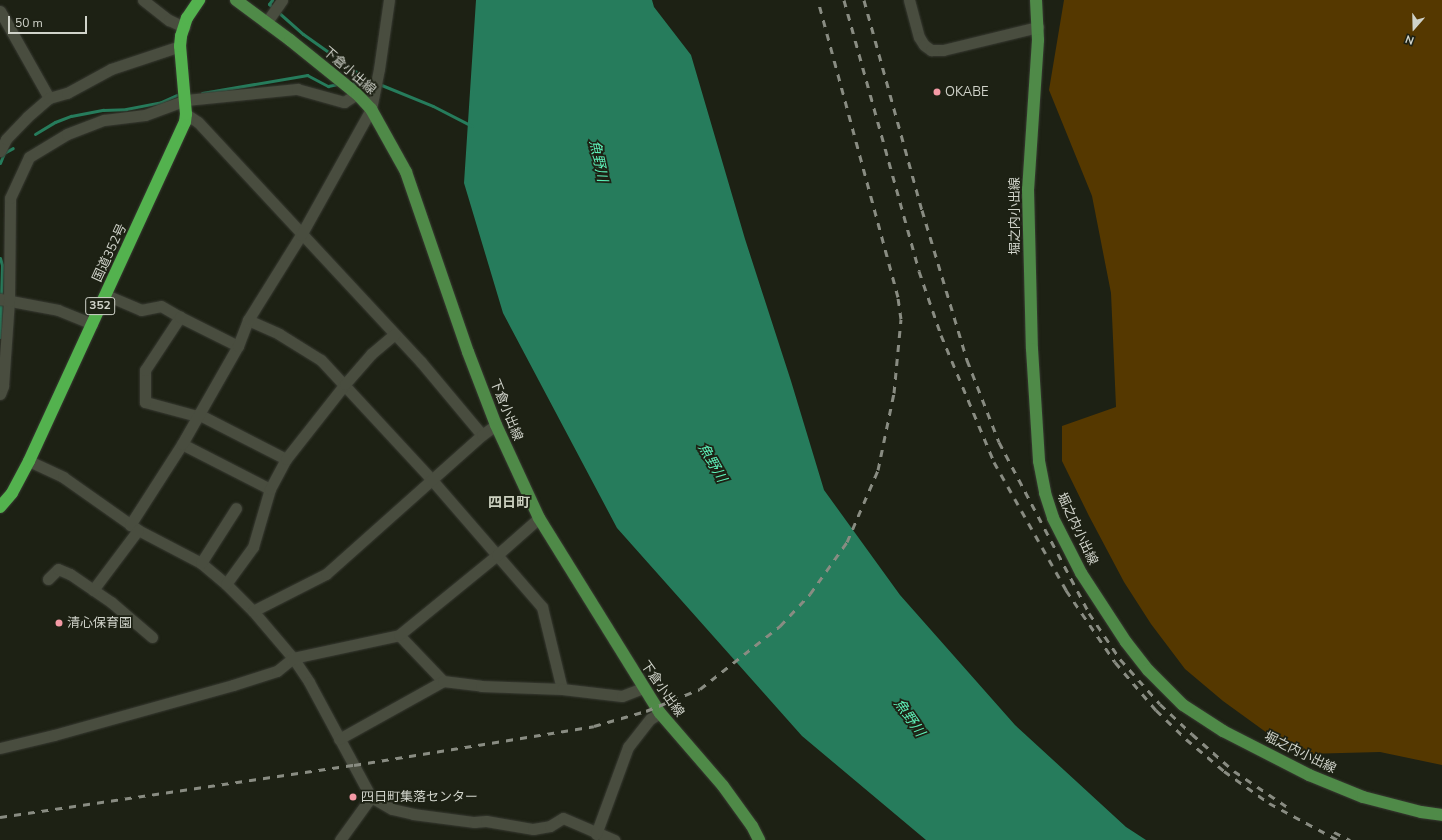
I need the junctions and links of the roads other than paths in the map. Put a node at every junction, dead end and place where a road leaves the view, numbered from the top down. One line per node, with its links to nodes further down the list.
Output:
1 (143, 0): 9 (street)
2 (199, 0): 9 (highway, 国道352号 / 352)
3 (236, 0): 8 (main road, 下倉小出線)
4 (389, 0): 15 (street)
5 (909, 0): 10 (street)
6 (1036, 0): 10 (main road, 堀之内小出線)
7 (0, 10): 13 (street)
8 (274, 11): 12 (main road, 下倉小出線)
9 (184, 27): 11 (highway, 国道352号 / 352)
10 (1038, 27): 56 (main road, 堀之内小出線)
11 (180, 46): 13 (street); 14 (highway, 国道352号 / 352)
12 (357, 94): 14 (street); 15 (main road, 下倉小出線)
13 (49, 98): 17 (street)
14 (186, 100): 16 (highway, 国道352号 / 352); 20 (street)
15 (371, 109): 18 (street); 29 (main road, 下倉小出線)
16 (186, 114): 18 (street); 19 (highway, 国道352号 / 352)
17 (0, 152)
18 (301, 235): 22 (street); 24 (street)
19 (106, 295): 21 (street); 23 (highway, 国道352号 / 352)
20 (5, 300): 23 (street); 27 (street)
21 (180, 317): 25 (street); 28 (street)
22 (248, 320): 25 (street); 26 (street)
23 (92, 324): 33 (highway, 国道352号 / 352)
24 (395, 334): 26 (street); 30 (street)
25 (238, 346): 28 (street)
26 (344, 384): 32 (street); 34 (street)
27 (0, 394)
28 (198, 415): 31 (street); 32 (street)
29 (496, 425): 30 (street); 38 (main road, 下倉小出線)
30 (482, 435): 34 (street)
31 (182, 444): 35 (street); 39 (street)
32 (286, 459): 35 (street)
33 (29, 461): 36 (highway, 国道352号 / 352); 39 (street)
34 (432, 480): 40 (street); 45 (street)
35 (270, 489): 43 (street)
36 (0, 507)
37 (236, 508): 41 (street)
38 (539, 518): 40 (street); 50 (main road, 下倉小出線)
39 (134, 528): 41 (street); 44 (street)
40 (497, 555): 46 (street); 51 (street)
41 (201, 563): 43 (street)
42 (48, 579): 44 (street)
43 (226, 584): 45 (street)
44 (93, 590): 47 (street)
45 (253, 611): 48 (street)
46 (399, 636): 48 (street); 49 (street)
47 (152, 637)
48 (293, 658): 53 (street); 54 (street)
49 (443, 681): 51 (street); 53 (street)
50 (643, 688): 51 (street); 52 (main road, 下倉小出線)
51 (562, 689)
52 (660, 713): 57 (street); 60 (main road, 下倉小出線)
53 (339, 739): 55 (street)
54 (0, 748)
55 (371, 797): 57 (street); 58 (street)
56 (1442, 815)
57 (596, 834): 59 (street)
58 (340, 840)
59 (614, 840)
60 (759, 840)

